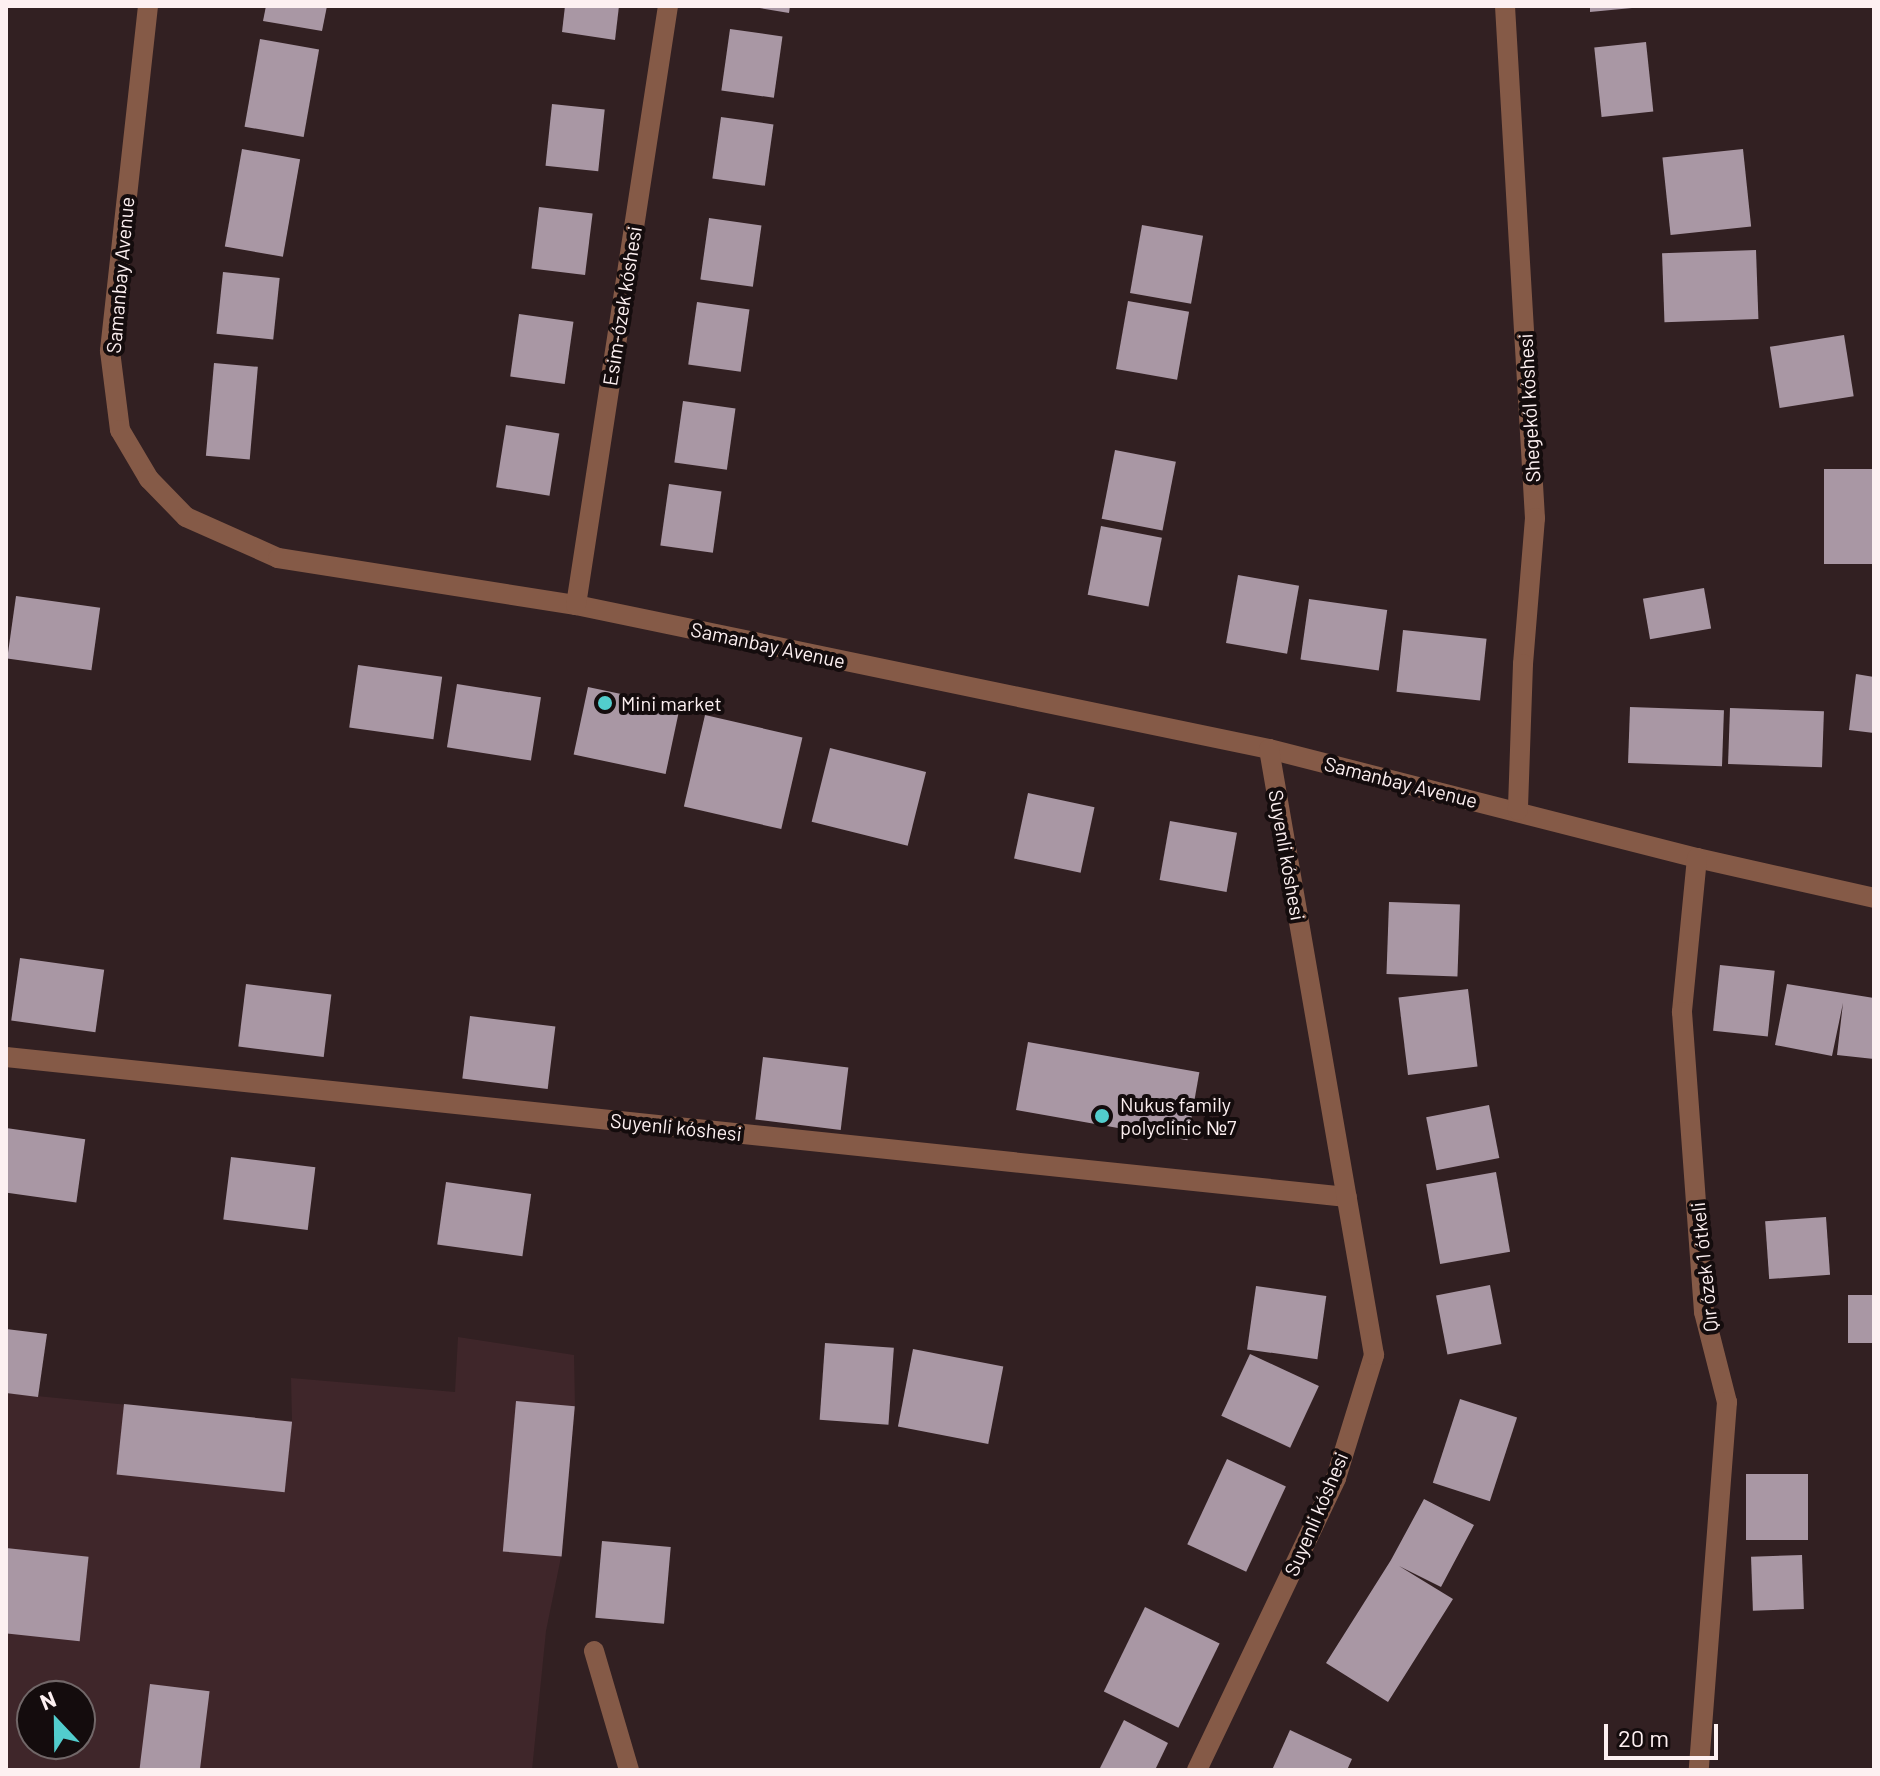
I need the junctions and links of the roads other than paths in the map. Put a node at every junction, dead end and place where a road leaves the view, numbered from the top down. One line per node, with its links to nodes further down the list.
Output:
1 (148, 6): 4 (street, Samanbay Avenue)
2 (668, 6): 4 (street, Esim-ózek kóshesi)
3 (1505, 6): 6 (street, Shegekól kóshesi)
4 (576, 605): 5 (street, Samanbay Avenue)
5 (1269, 749): 6 (street, Samanbay Avenue); 10 (street, Suyenli kóshesi)
6 (1518, 810): 7 (street, Samanbay Avenue)
7 (1697, 858): 8 (street, Samanbay Avenue); 14 (street, Qır ózek 1 ótkeli)
8 (1874, 898)
9 (6, 1057): 10 (street, Suyenli kóshesi)
10 (1347, 1197): 13 (street, Suyenli kóshesi)
11 (594, 1651): 12 (street)
12 (629, 1770)
13 (1197, 1770)
14 (1699, 1770)

